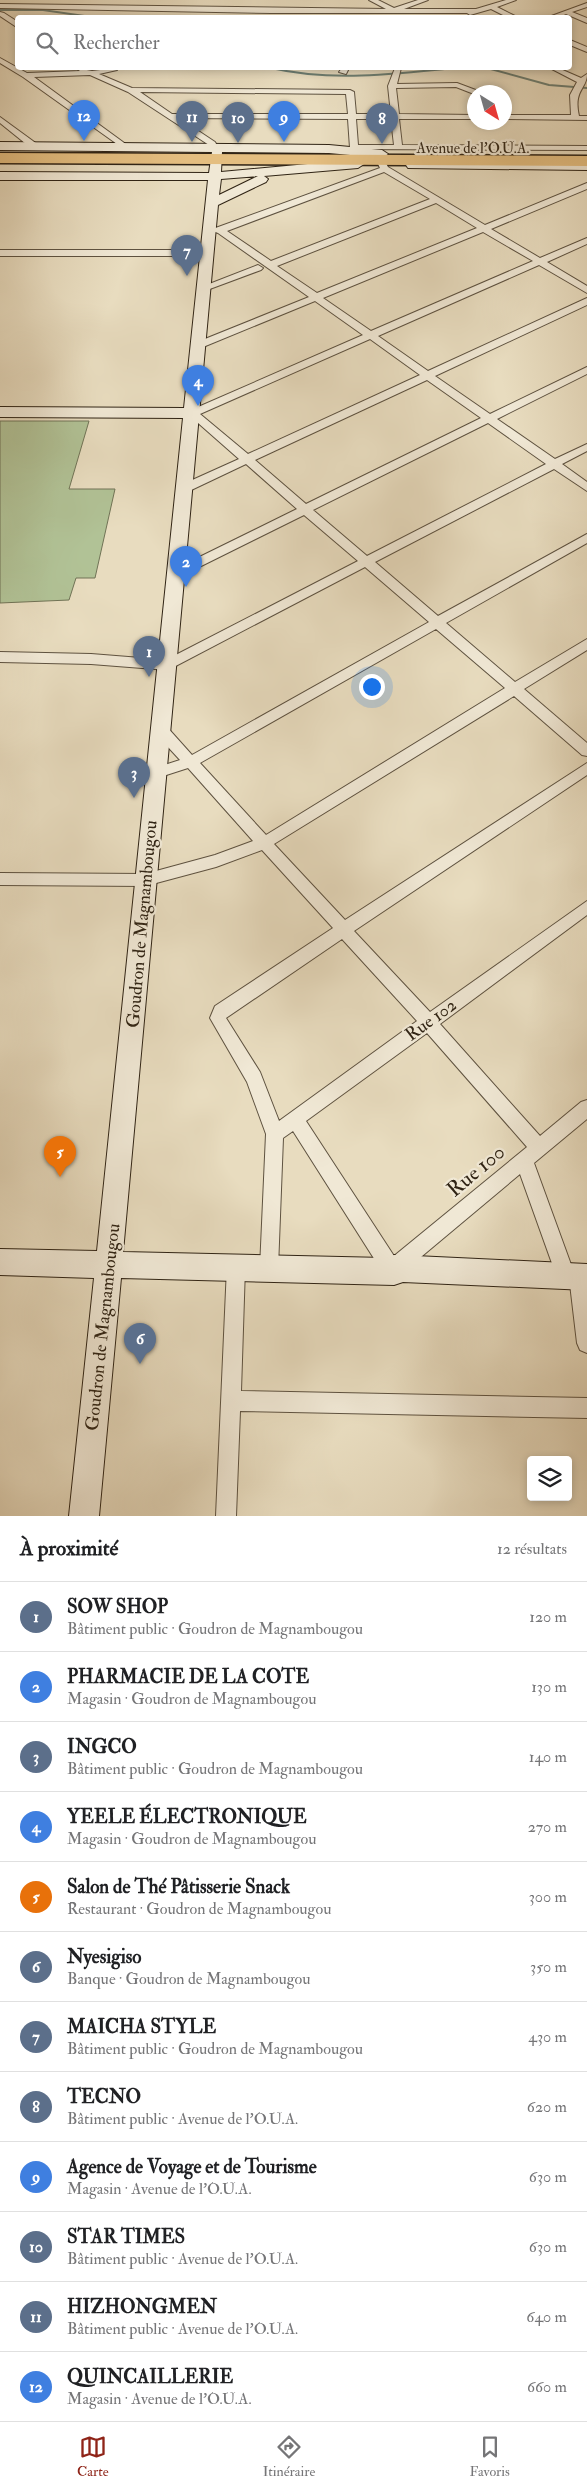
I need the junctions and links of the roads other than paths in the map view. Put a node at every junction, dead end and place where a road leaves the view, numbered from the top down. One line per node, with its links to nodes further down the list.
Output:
1 (188, 0): 13 (street)
2 (372, 0): 15 (street)
3 (425, 0): 15 (street)
4 (513, 0): 11 (street)
5 (566, 0): 10 (street)
6 (299, 2): 19 (street)
7 (468, 3): 16 (street)
8 (68, 4): 9 (street); 12 (street)
9 (133, 4): 13 (street)
10 (586, 5): 17 (street)
11 (492, 7): 16 (street); 22 (street)
12 (1, 8): 18 (street); 25 (street)
13 (187, 8): 14 (street)
14 (208, 8): 19 (street); 20 (street)
15 (394, 10): 16 (street); 19 (street)
16 (480, 10): 21 (street)
17 (566, 12): 23 (street); 24 (street)
18 (22, 14)
19 (288, 14)
20 (207, 15)
21 (466, 15)
22 (509, 15)
23 (558, 15)
24 (587, 21)
25 (15, 23)
26 (572, 43): 27 (street)
27 (587, 50)
28 (15, 58): 29 (street)
29 (2, 63): 30 (street)
30 (15, 70)
31 (16, 70): 37 (street)
32 (84, 70): 36 (street)
33 (105, 70): 36 (street)
34 (397, 70): 39 (street)
35 (558, 70): 38 (street)
36 (92, 73): 37 (street); 41 (street)
37 (26, 75): 54 (street)
38 (582, 80): 49 (street)
39 (392, 86): 40 (street); 45 (street)
40 (467, 88)
41 (131, 90): 43 (street); 44 (street)
42 (512, 111): 48 (street)
43 (169, 116): 44 (street); 61 (street)
44 (352, 116): 45 (street); 57 (street)
45 (395, 117): 46 (street); 55 (street)
46 (467, 117)
47 (512, 117): 48 (street)
48 (525, 117): 49 (street)
49 (576, 118): 50 (street)
50 (587, 118)
51 (0, 119): 53 (street)
52 (0, 146): 53 (street, Avenue de l'O.U.A.)
53 (34, 146): 54 (street, Avenue de l'O.U.A.)
54 (124, 147): 61 (street, Avenue de l'O.U.A.)
55 (398, 148): 56 (street, Avenue de l'O.U.A.); 57 (street, Avenue de l'O.U.A.)
56 (587, 148)
57 (353, 149): 61 (street, Avenue de l'O.U.A.); 63 (street)
58 (0, 152): 61 (highway, Avenue de l'O.U.A.)
59 (587, 154): 63 (highway, Avenue de l'O.U.A.)
60 (0, 158): 61 (highway, Avenue de l'O.U.A.)
61 (216, 159): 63 (highway, Avenue de l'O.U.A.); 65 (street, Avenue de l'O.U.A.); 66 (street, Avenue de l'O.U.A.); 69 (street, Goudron de Magnambougou)
62 (587, 160): 63 (highway, Avenue de l'O.U.A.)
63 (382, 162): 64 (street, Avenue de l'O.U.A.); 65 (street, Avenue de l'O.U.A.); 68 (street); 71 (street)
64 (587, 166)
65 (285, 171): 69 (street)
66 (0, 176)
67 (587, 186): 70 (street)
68 (436, 200): 70 (street); 76 (street)
69 (212, 203): 71 (street, Goudron de Magnambougou)
70 (484, 228): 75 (street); 80 (street)
71 (214, 230): 73 (street, Goudron de Magnambougou); 76 (street)
72 (587, 241): 75 (street)
73 (207, 253): 74 (street); 78 (street, Goudron de Magnambougou)
74 (0, 254)
75 (540, 262): 79 (street); 82 (street)
76 (270, 265): 80 (street)
77 (258, 268): 78 (street)
78 (204, 288): 83 (street, Goudron de Magnambougou)
79 (587, 290)
80 (316, 297): 82 (street); 83 (street)
81 (587, 301): 85 (street)
82 (371, 336): 85 (street); 87 (street)
83 (199, 345): 87 (street, Goudron de Magnambougou)
84 (587, 370): 88 (street)
85 (428, 375): 88 (street); 90 (street)
86 (0, 412): 87 (street)
87 (192, 413): 90 (street); 93 (street, Goudron de Magnambougou)
88 (491, 420): 91 (street); 94 (street)
89 (587, 447): 91 (street)
90 (246, 459): 93 (street); 94 (street)
91 (553, 463): 92 (street); 96 (street)
92 (587, 487)
93 (183, 489): 97 (street, Goudron de Magnambougou)
94 (306, 510): 96 (street); 97 (street)
95 (587, 538): 98 (street)
96 (366, 562): 98 (street); 101 (street)
97 (175, 574): 101 (street, Goudron de Magnambougou)
98 (438, 623): 102 (street); 105 (street)
99 (587, 644): 102 (street)
100 (0, 657): 101 (street)
101 (168, 665): 103 (street, Goudron de Magnambougou)
102 (514, 689): 104 (street); 108 (street)
103 (161, 730): 105 (street); 107 (street, Goudron de Magnambougou)
104 (587, 751)
105 (191, 762): 107 (street); 108 (street)
106 (587, 768): 112 (street)
107 (157, 773): 110 (street, Goudron de Magnambougou)
108 (264, 843): 110 (street); 112 (street)
109 (0, 879): 110 (street)
110 (145, 880): 120 (street, Goudron de Magnambougou)
111 (587, 907): 113 (street, Rue 102)
112 (344, 930): 113 (street); 116 (street)
113 (428, 1022): 115 (street, Rue 102); 117 (street)
114 (587, 1108): 117 (street, Rue 100)
115 (295, 1119): 116 (street, Rue 102); 123 (street)
116 (275, 1134): 122 (street)
117 (539, 1148): 118 (street, Rue 100)
118 (524, 1161): 123 (street, Rue 100); 124 (street)
119 (0, 1262): 120 (street)
120 (108, 1264): 121 (street); 128 (street, Goudron de Magnambougou)
121 (236, 1267): 122 (street); 126 (street)
122 (269, 1268): 123 (street)
123 (394, 1270): 124 (street)
124 (577, 1277): 125 (street)
125 (587, 1343)
126 (229, 1401): 127 (street); 129 (street)
127 (587, 1408)
128 (84, 1516)
129 (226, 1516)

